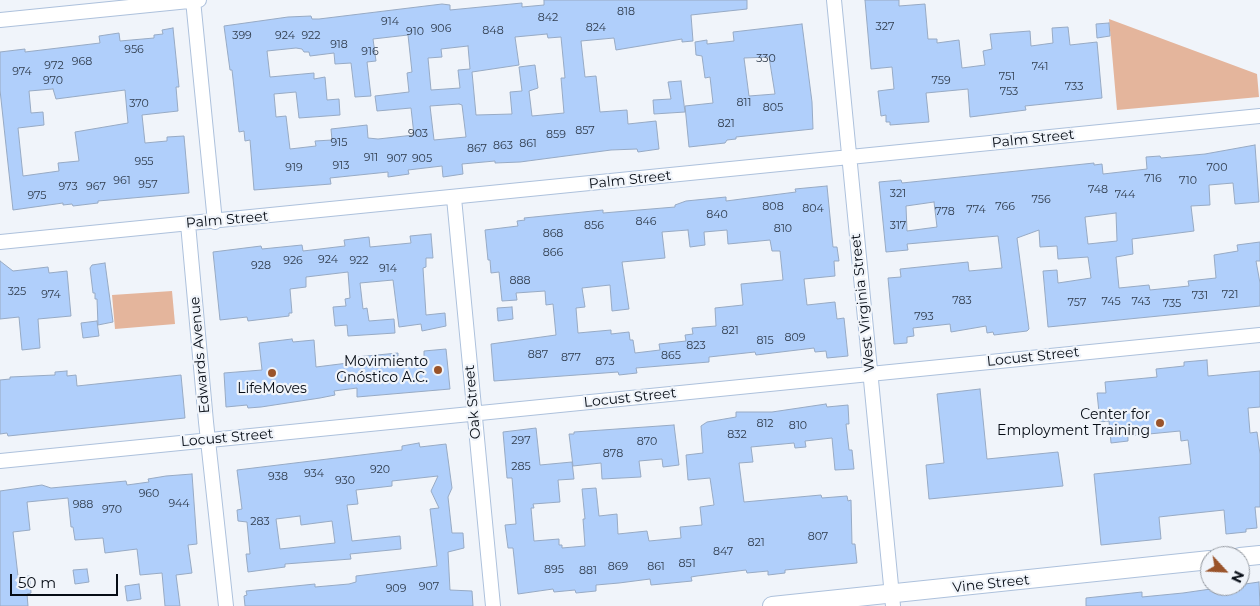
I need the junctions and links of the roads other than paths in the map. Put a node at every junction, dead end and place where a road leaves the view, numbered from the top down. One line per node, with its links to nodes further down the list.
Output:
1 (193, 0): 2 (street); 4 (street); 8 (street)
2 (199, 0)
3 (834, 0): 6 (street, West Virginia Street)
4 (0, 20)
5 (1260, 116): 6 (street, Palm Street)
6 (848, 157): 7 (street, Palm Street); 12 (street, West Virginia Street)
7 (454, 198): 8 (street, Palm Street); 13 (street, Oak Street)
8 (216, 222): 9 (street, Palm Street)
9 (188, 224): 10 (street, Palm Street); 14 (street, Edwards Avenue)
10 (0, 242)
11 (1260, 335): 12 (street, Locust Street)
12 (870, 374): 13 (street, Locust Street); 17 (street, West Virginia Street)
13 (474, 414): 14 (street, Locust Street); 19 (street, Oak Street)
14 (208, 440): 15 (street, Locust Street); 18 (street, Edwards Avenue)
15 (0, 462)
16 (1200, 561): 17 (main road, Vine Street)
17 (892, 600): 20 (main road, Vine Street)
18 (226, 606)
19 (493, 606)
20 (772, 606)

